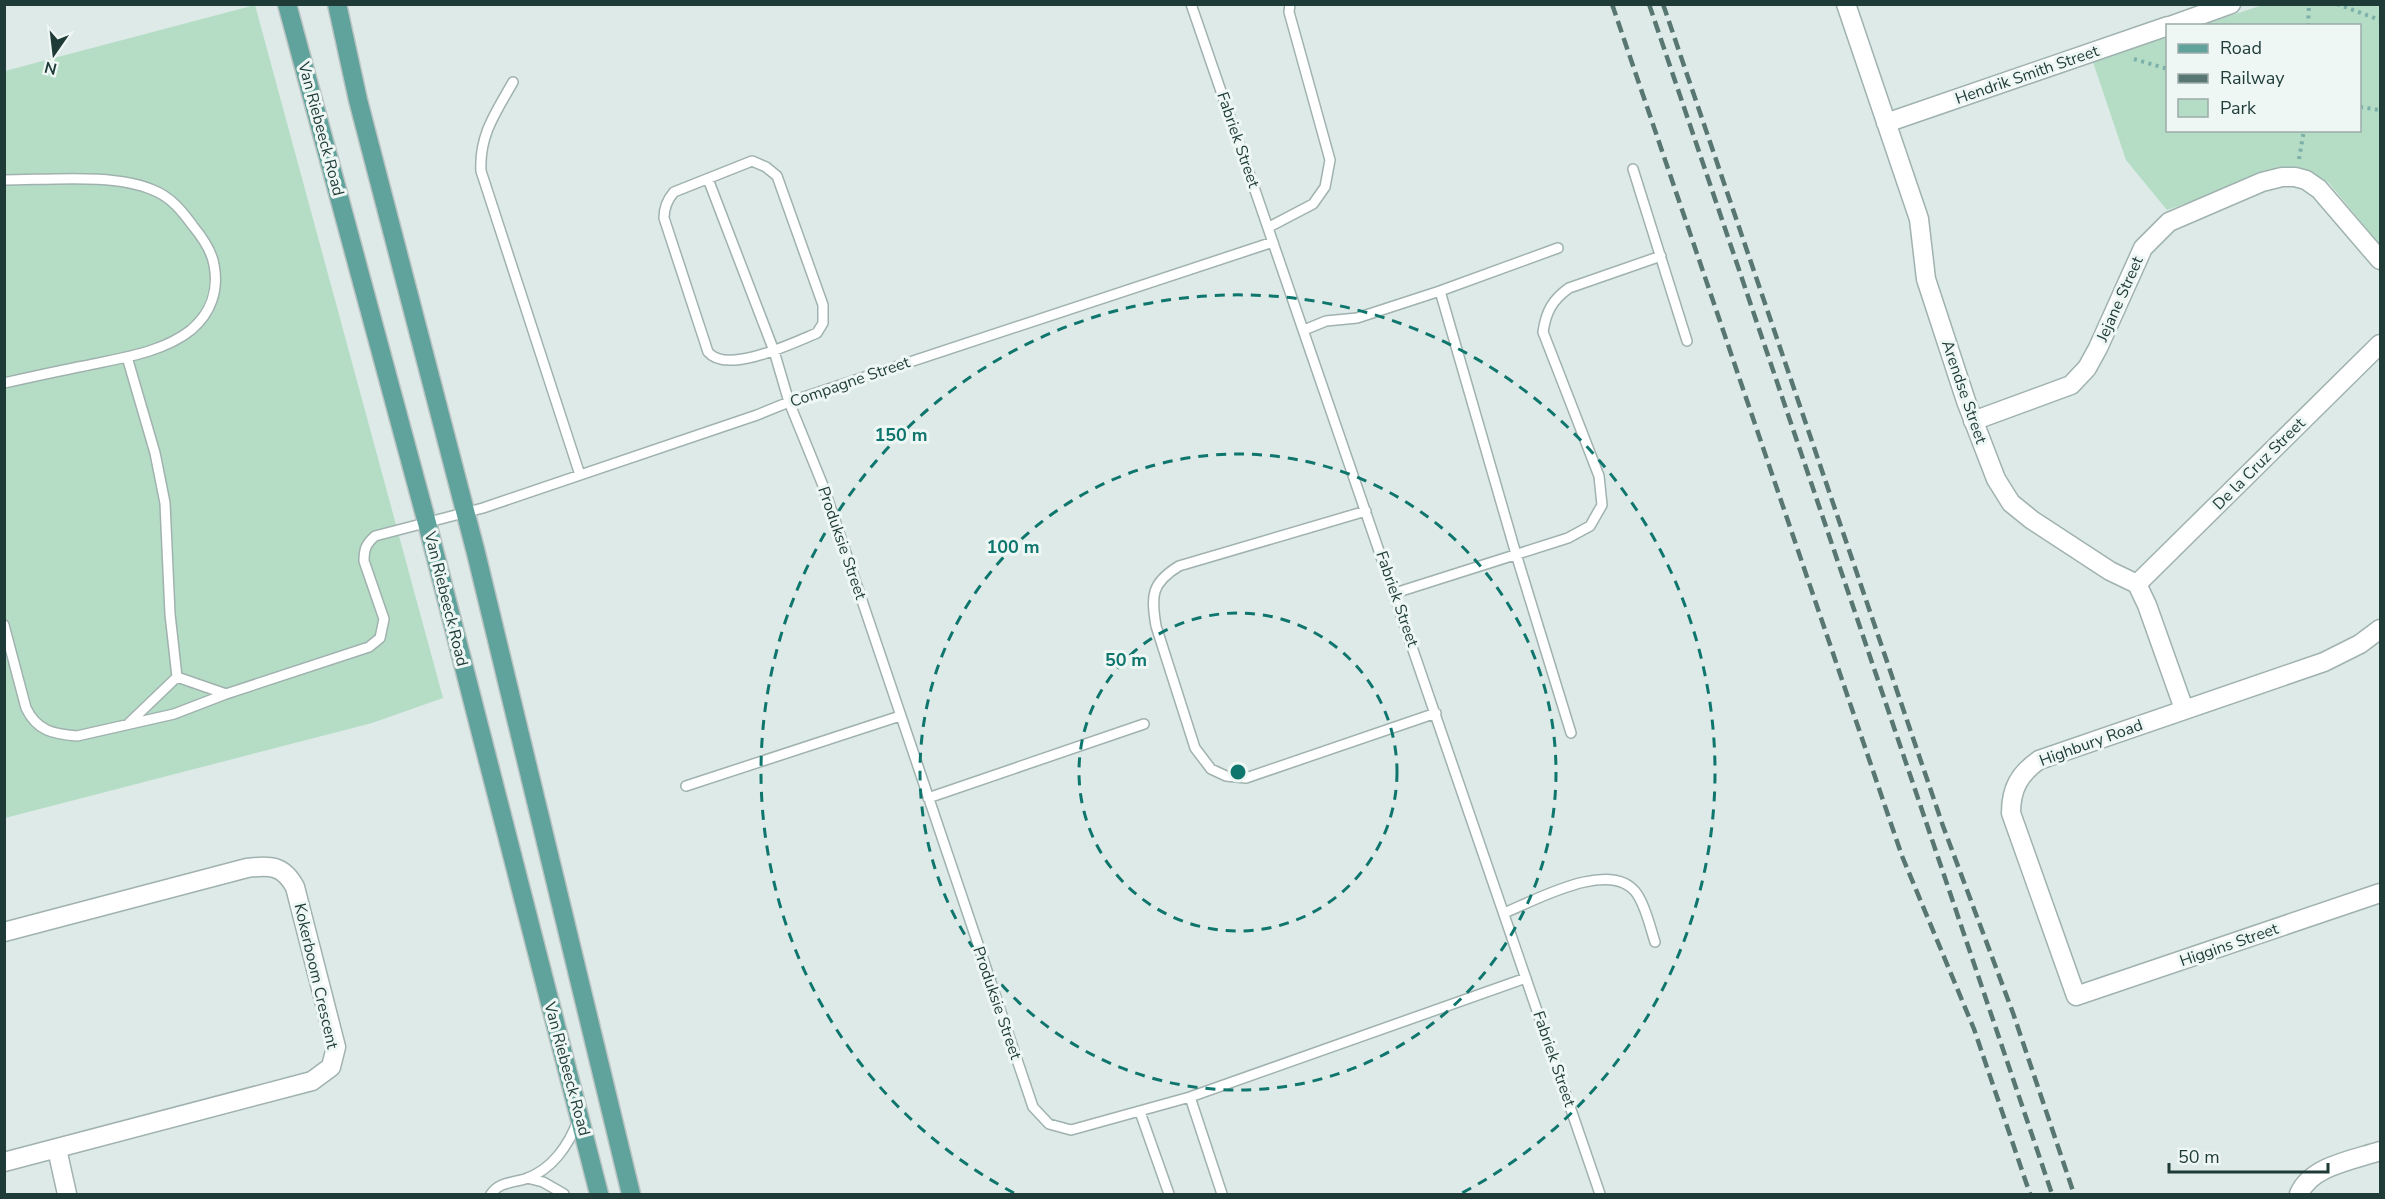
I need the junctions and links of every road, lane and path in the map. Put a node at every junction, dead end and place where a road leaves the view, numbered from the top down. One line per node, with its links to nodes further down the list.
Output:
1 (287, 4): 41 (main road, Van Riebeeck Road)
2 (337, 4): 40 (main road, Van Riebeeck Road)
3 (1191, 4): 24 (lane, Fabriek Street)
4 (1290, 4): 24 (lane)
5 (1846, 4): 18 (street, Arendse Street)
6 (2231, 4): 10 (street, Hendrik Smith Street)
7 (2309, 4): 11 (path)
8 (2337, 4): 9 (path)
9 (2380, 20)
10 (2175, 24)
11 (2308, 24)
12 (2166, 27): 13 (street, Hendrik Smith Street)
13 (2118, 43): 14 (path); 18 (street, Hendrik Smith Street)
14 (2166, 68)
15 (513, 82): 38 (lane)
16 (2361, 107): 17 (path)
17 (2380, 110)
18 (1886, 123): 37 (street, Arendse Street)
19 (2304, 132): 21 (path)
20 (1633, 169): 27 (lane)
21 (2295, 177): 28 (street); 37 (street, Jejane Street)
22 (708, 179): 33 (lane, Produksie Street); 33 (lane); 33 (lane)
23 (4, 180): 34 (lane)
24 (1269, 227): 25 (lane, Fabriek Street)
25 (1274, 242): 30 (lane, Fabriek Street); 36 (lane, Compagne Street)
26 (1558, 248): 29 (lane)
27 (1661, 256): 31 (lane); 42 (lane)
28 (2380, 260)
29 (1440, 291): 30 (lane); 42 (lane)
30 (1304, 330): 39 (lane, Fabriek Street)
31 (1687, 341)
32 (2380, 344): 43 (street, De la Cruz Street)
33 (774, 351): 36 (lane, Produksie Street)
34 (127, 357): 35 (lane); 47 (lane)
35 (4, 383)
36 (789, 402): 38 (lane, Compagne Street); 51 (lane, Produksie Street)
37 (1973, 421): 43 (street, Arendse Street)
38 (580, 475): 40 (lane, Compagne Street)
39 (1366, 511): 44 (lane, Fabriek Street); 50 (lane)
40 (465, 513): 41 (lane, Compagne Street); 74 (main road, Van Riebeeck Road)
41 (427, 523): 48 (lane, Compagne Street); 65 (main road, Van Riebeeck Road)
42 (1516, 554): 44 (lane); 54 (lane)
43 (2137, 584): 49 (street)
44 (1395, 593): 50 (lane, Fabriek Street)
45 (4, 625): 52 (lane)
46 (2380, 629): 49 (street, Highbury Road)
47 (177, 677): 48 (lane); 52 (lane)
48 (226, 694): 52 (lane)
49 (2184, 709): 62 (street, Highbury Road)
50 (1436, 713): 58 (lane, Fabriek Street)
51 (900, 716): 55 (lane); 56 (lane, Produksie Street)
52 (129, 724)
53 (1144, 724): 56 (lane)
54 (1571, 734)
55 (686, 786)
56 (928, 798): 64 (lane, Produksie Street)
57 (2380, 893): 62 (street, Higgins Street)
58 (1504, 913): 60 (lane); 61 (lane, Fabriek Street)
59 (4, 932): 66 (street, Kokerboom Crescent)
60 (1655, 942)
61 (1526, 978): 63 (lane, Produksie Street); 77 (lane, Fabriek Street)
62 (2076, 996)
63 (1190, 1096): 64 (lane, Produksie Street); 76 (lane)
64 (1140, 1112): 75 (lane)
65 (579, 1117): 69 (lane); 73 (main road, Van Riebeeck Road)
66 (57, 1149): 68 (street, Kokerboom Crescent); 70 (street)
67 (2380, 1151): 78 (street)
68 (4, 1162)
69 (526, 1178): 71 (lane); 72 (lane)
70 (67, 1194)
71 (491, 1194)
72 (564, 1194)
73 (599, 1194)
74 (631, 1194)
75 (1168, 1194)
76 (1221, 1194)
77 (1600, 1194)
78 (2299, 1194)

